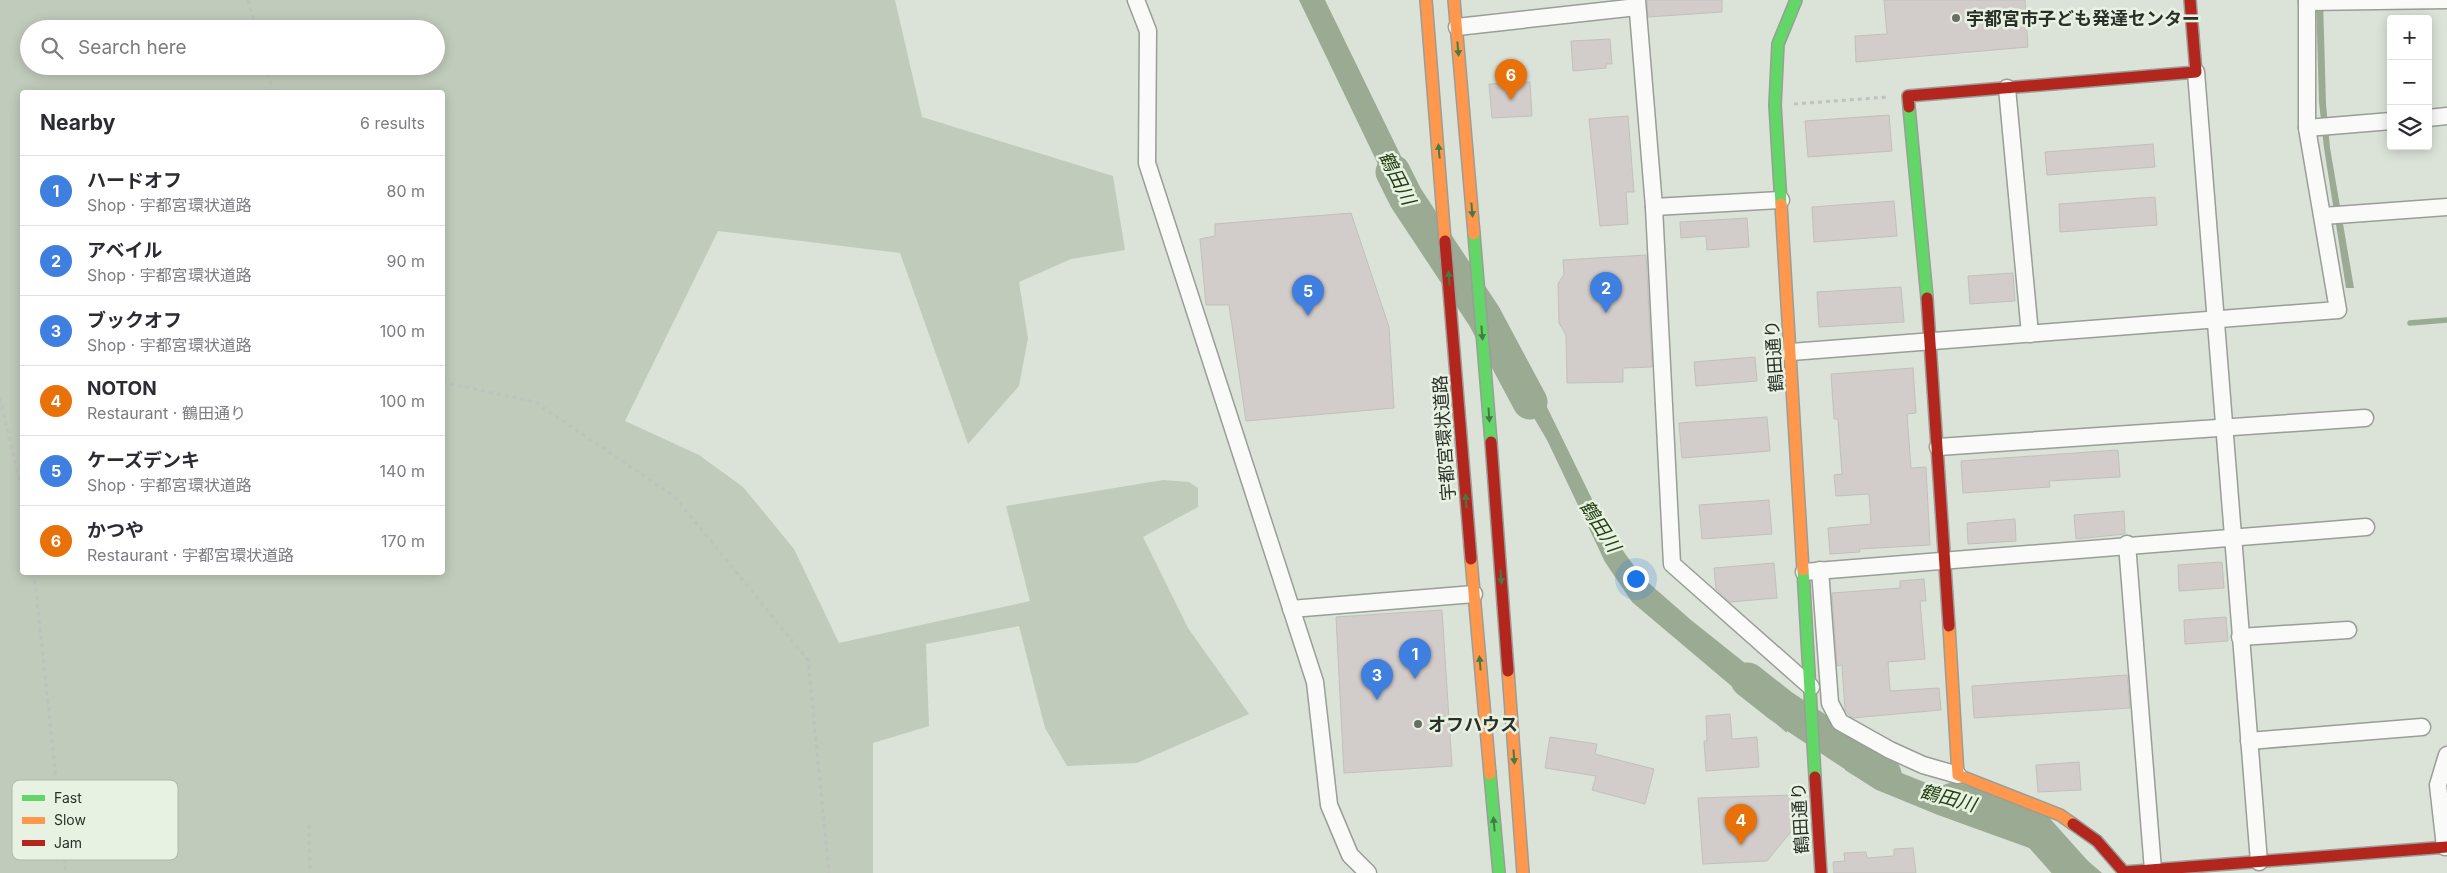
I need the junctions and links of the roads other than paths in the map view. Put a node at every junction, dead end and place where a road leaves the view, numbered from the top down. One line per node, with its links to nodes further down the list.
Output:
1 (1136, 0): 33 (street)
2 (1426, 0): 32 (street, 宇都宮環状道路, one-way to 2)
3 (1454, 0): 9 (street)
4 (1796, 0): 16 (street, 鶴田通り)
5 (2190, 0): 10 (street)
6 (2447, 0): 7 (street)
7 (2307, 1): 15 (street)
8 (1637, 4): 9 (street); 17 (street)
9 (1456, 27): 46 (street, one-way to 46)
10 (2196, 72): 11 (street); 20 (street)
11 (2007, 88): 21 (street); 22 (street)
12 (2447, 116): 13 (street)
13 (2432, 118)
14 (2387, 121): 15 (street)
15 (2308, 128): 19 (street)
16 (1781, 200): 17 (street); 23 (street, 鶴田通り)
17 (1654, 207): 36 (street)
18 (2447, 207): 19 (street)
19 (2323, 216): 20 (street)
20 (2214, 319): 21 (street); 25 (street)
21 (2030, 334): 22 (street)
22 (1931, 341): 23 (street); 26 (street)
23 (1791, 352): 31 (street, 鶴田通り)
24 (2365, 418): 25 (street)
25 (2223, 426): 26 (street); 28 (street)
26 (1938, 447): 30 (street)
27 (2366, 527): 28 (street)
28 (2232, 536): 29 (street); 35 (street)
29 (2128, 544): 30 (street); 43 (street)
30 (1945, 560): 31 (street); 40 (street)
31 (1812, 571): 36 (street, 鶴田通り); 40 (street)
32 (1474, 594): 33 (street); 45 (street, 宇都宮環状道路, one-way to 32)
33 (1291, 609): 44 (street)
34 (2348, 630): 35 (street)
35 (2240, 636): 38 (street)
36 (1811, 687): 47 (street, 鶴田通り)
37 (2422, 727): 38 (street)
38 (2248, 741): 42 (street)
39 (2447, 755): 41 (street)
40 (1958, 775): 43 (street)
41 (2446, 847): 42 (street)
42 (2259, 862): 43 (street)
43 (2153, 870)
44 (1368, 873)
45 (1499, 873)
46 (1523, 873)
47 (1821, 873)

